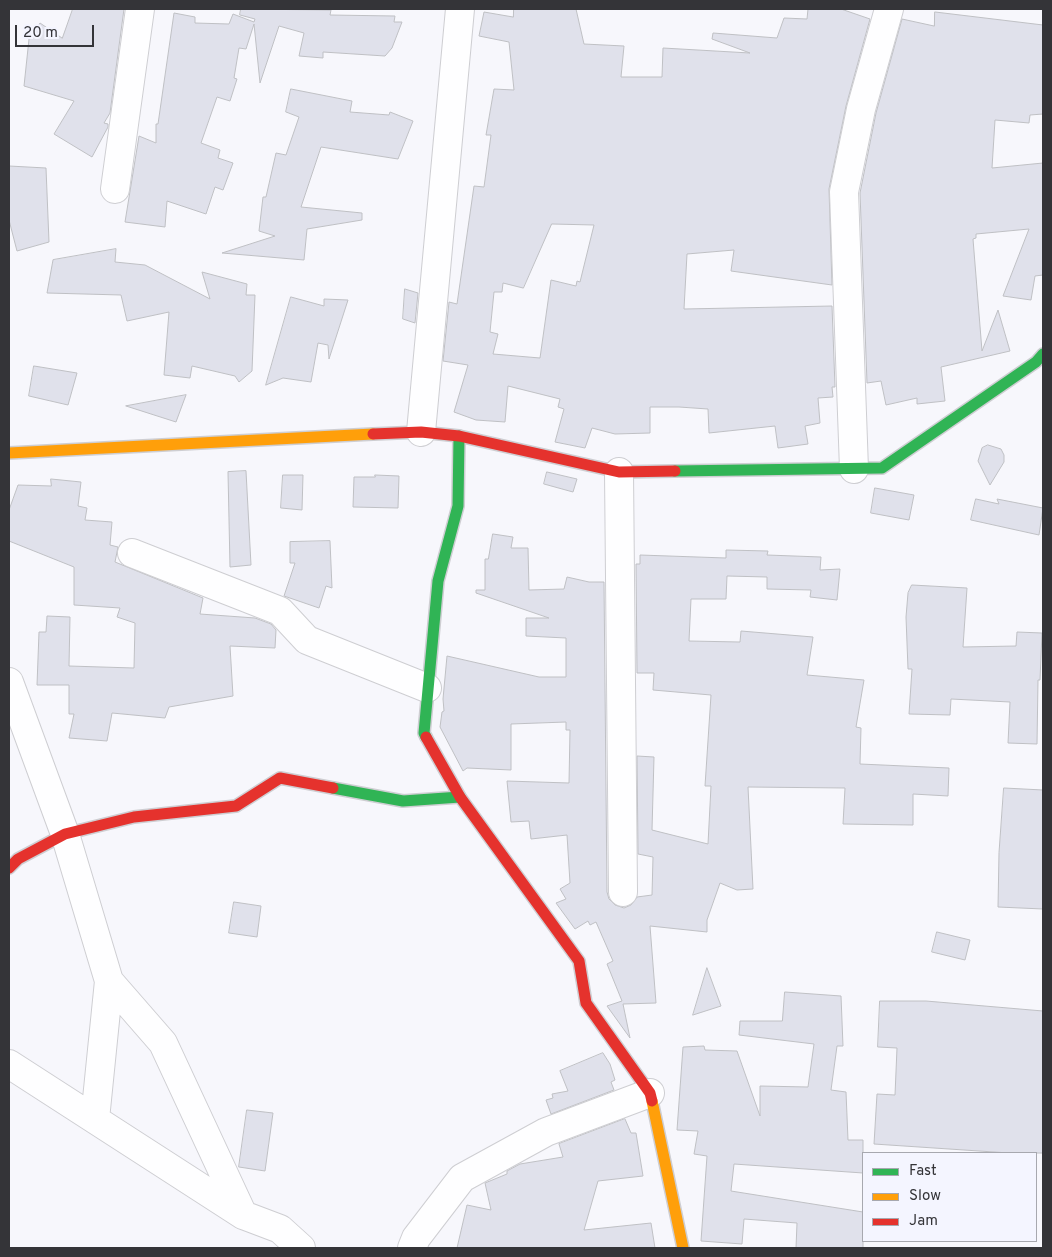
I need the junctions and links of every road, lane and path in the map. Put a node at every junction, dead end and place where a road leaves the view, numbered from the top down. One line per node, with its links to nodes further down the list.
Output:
1 (140, 9): 4 (street)
2 (460, 9): 6 (street)
3 (889, 9): 9 (street)
4 (115, 189)
5 (1043, 354): 9 (street)
6 (421, 432): 7 (street); 8 (street)
7 (459, 436): 10 (street); 13 (street)
8 (9, 452)
9 (854, 469): 10 (street)
10 (620, 472): 17 (street)
11 (132, 553): 13 (street)
12 (9, 682): 15 (street)
13 (427, 688): 14 (street)
14 (460, 797): 15 (street); 20 (street)
15 (65, 834): 16 (street); 18 (street)
16 (9, 868)
17 (623, 892)
18 (109, 980): 21 (street); 22 (street)
19 (9, 1064): 21 (street)
20 (650, 1093): 24 (street); 25 (street)
21 (95, 1119): 22 (street)
22 (242, 1215): 23 (street)
23 (301, 1248)
24 (412, 1248)
25 (683, 1248)

